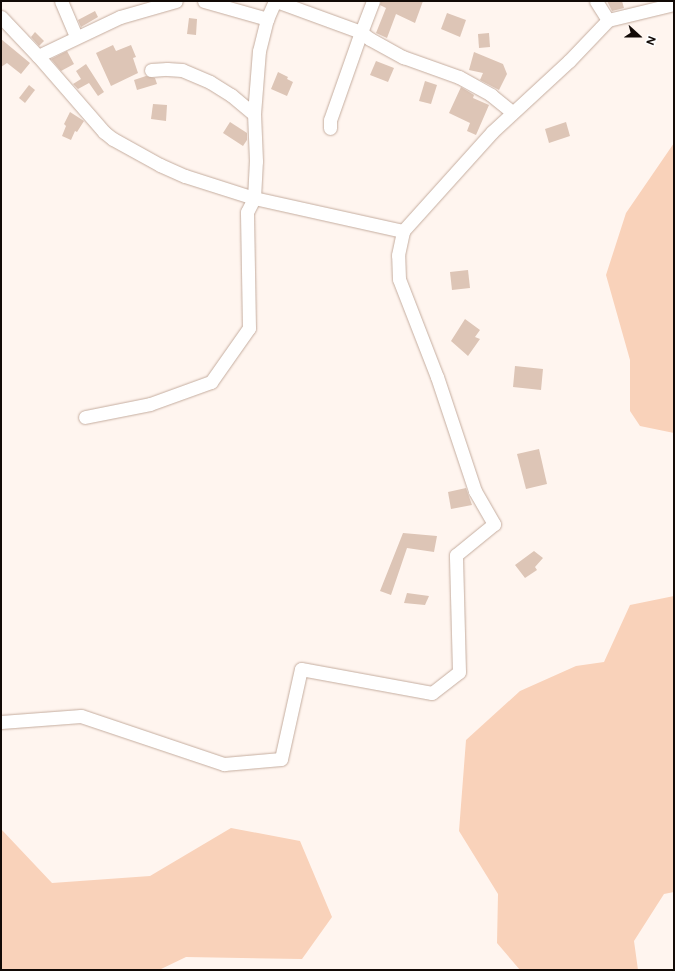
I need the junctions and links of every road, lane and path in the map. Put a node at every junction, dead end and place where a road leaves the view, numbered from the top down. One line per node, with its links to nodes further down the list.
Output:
1 (61, 1): 12 (street)
2 (176, 1): 12 (street)
3 (204, 1): 8 (street)
4 (275, 1): 8 (street); 11 (street)
5 (373, 1): 11 (street)
6 (596, 1): 9 (street)
7 (674, 4): 9 (street)
8 (267, 19): 16 (street)
9 (608, 20): 15 (street)
10 (3, 23): 13 (street)
11 (361, 32): 15 (street); 17 (street)
12 (76, 36): 13 (street)
13 (38, 56): 18 (street)
14 (151, 70): 16 (street)
15 (512, 112): 19 (street)
16 (254, 114): 18 (street)
17 (330, 128)
18 (254, 198): 19 (street); 20 (street)
19 (403, 231): 21 (street)
20 (85, 417)
21 (1, 722)

